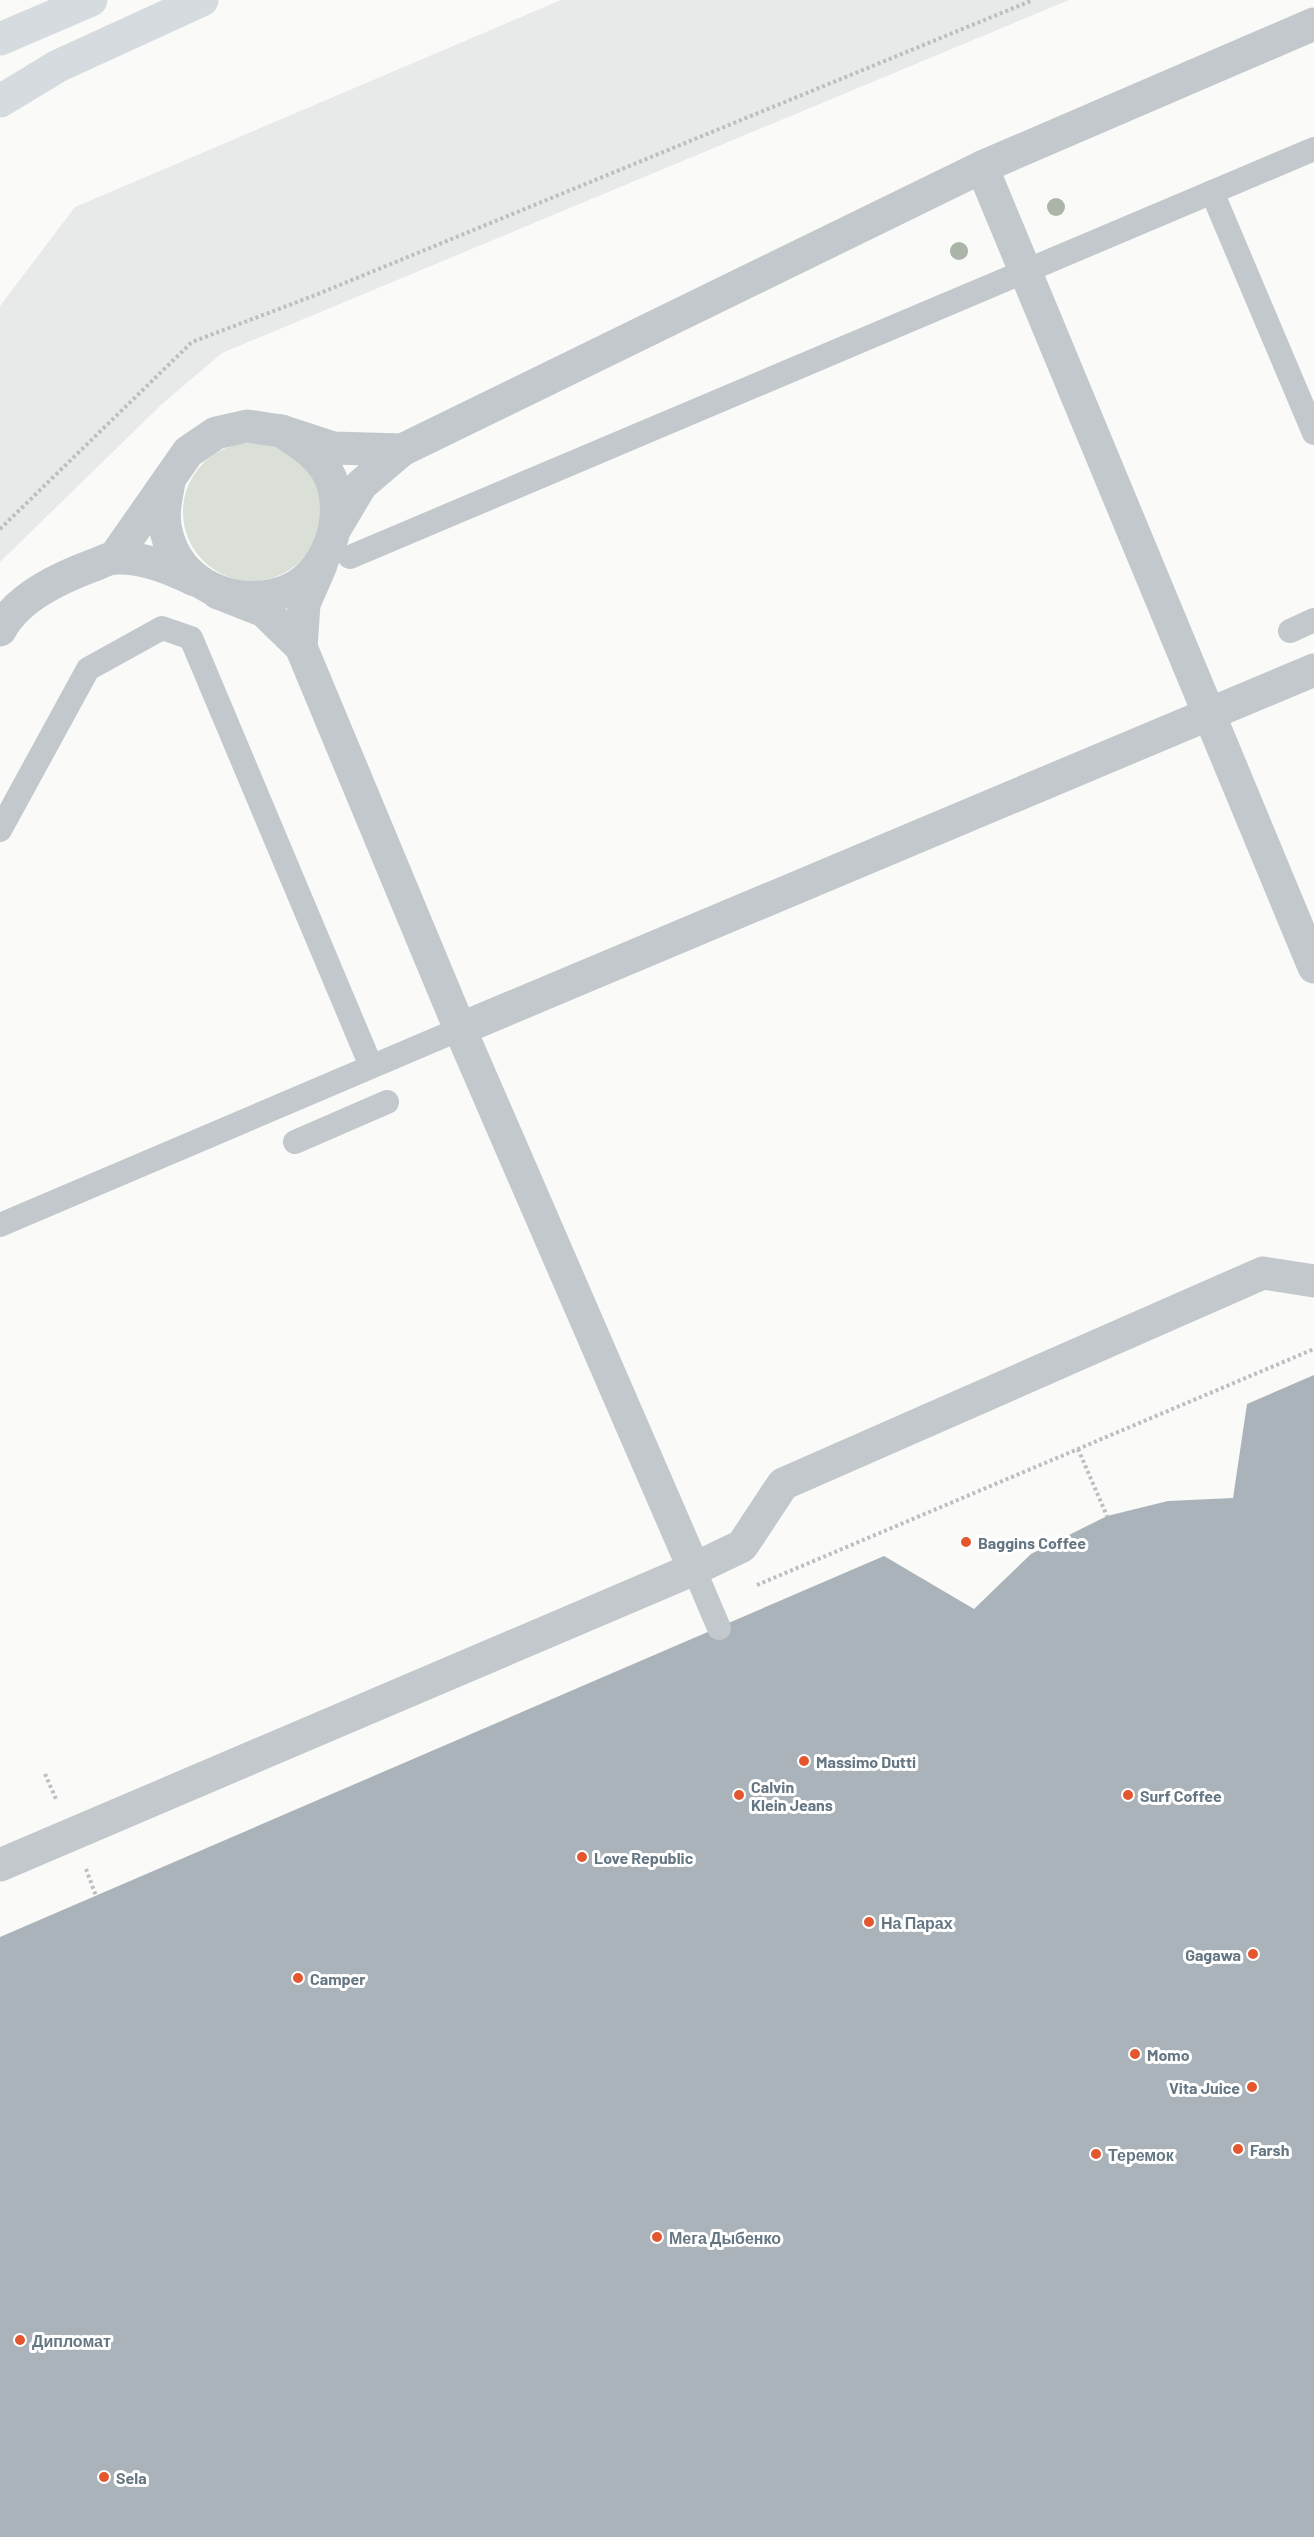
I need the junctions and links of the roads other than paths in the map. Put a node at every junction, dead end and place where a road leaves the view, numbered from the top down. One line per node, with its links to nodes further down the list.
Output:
1 (91, 0): 4 (main road)
2 (202, 0): 5 (main road)
3 (1314, 24): 7 (street)
4 (0, 39)
5 (0, 101)
6 (1314, 149): 8 (lane)
7 (982, 167): 9 (street); 12 (street)
8 (1212, 192): 9 (lane); 11 (lane)
9 (1025, 272): 14 (lane); 22 (street)
10 (281, 431): 12 (street); 13 (street); 14 (street)
11 (1314, 433)
12 (402, 450): 14 (street)
13 (169, 482): 15 (street); 16 (street)
14 (338, 543): 16 (street); 20 (street)
15 (114, 558): 16 (street); 18 (street)
16 (209, 587): 20 (street)
17 (1314, 620): 19 (lane)
18 (0, 630)
19 (1290, 630)
20 (301, 647): 25 (street)
21 (1314, 670): 22 (street)
22 (1209, 714): 24 (street); 25 (street)
23 (0, 830): 26 (lane)
24 (1314, 967)
25 (460, 1029): 26 (lane); 31 (street)
26 (371, 1066): 29 (lane)
27 (387, 1102): 28 (lane)
28 (295, 1142)
29 (0, 1225)
30 (1314, 1281): 31 (street)
31 (694, 1569): 32 (lane); 33 (street)
32 (719, 1628)
33 (0, 1865)

